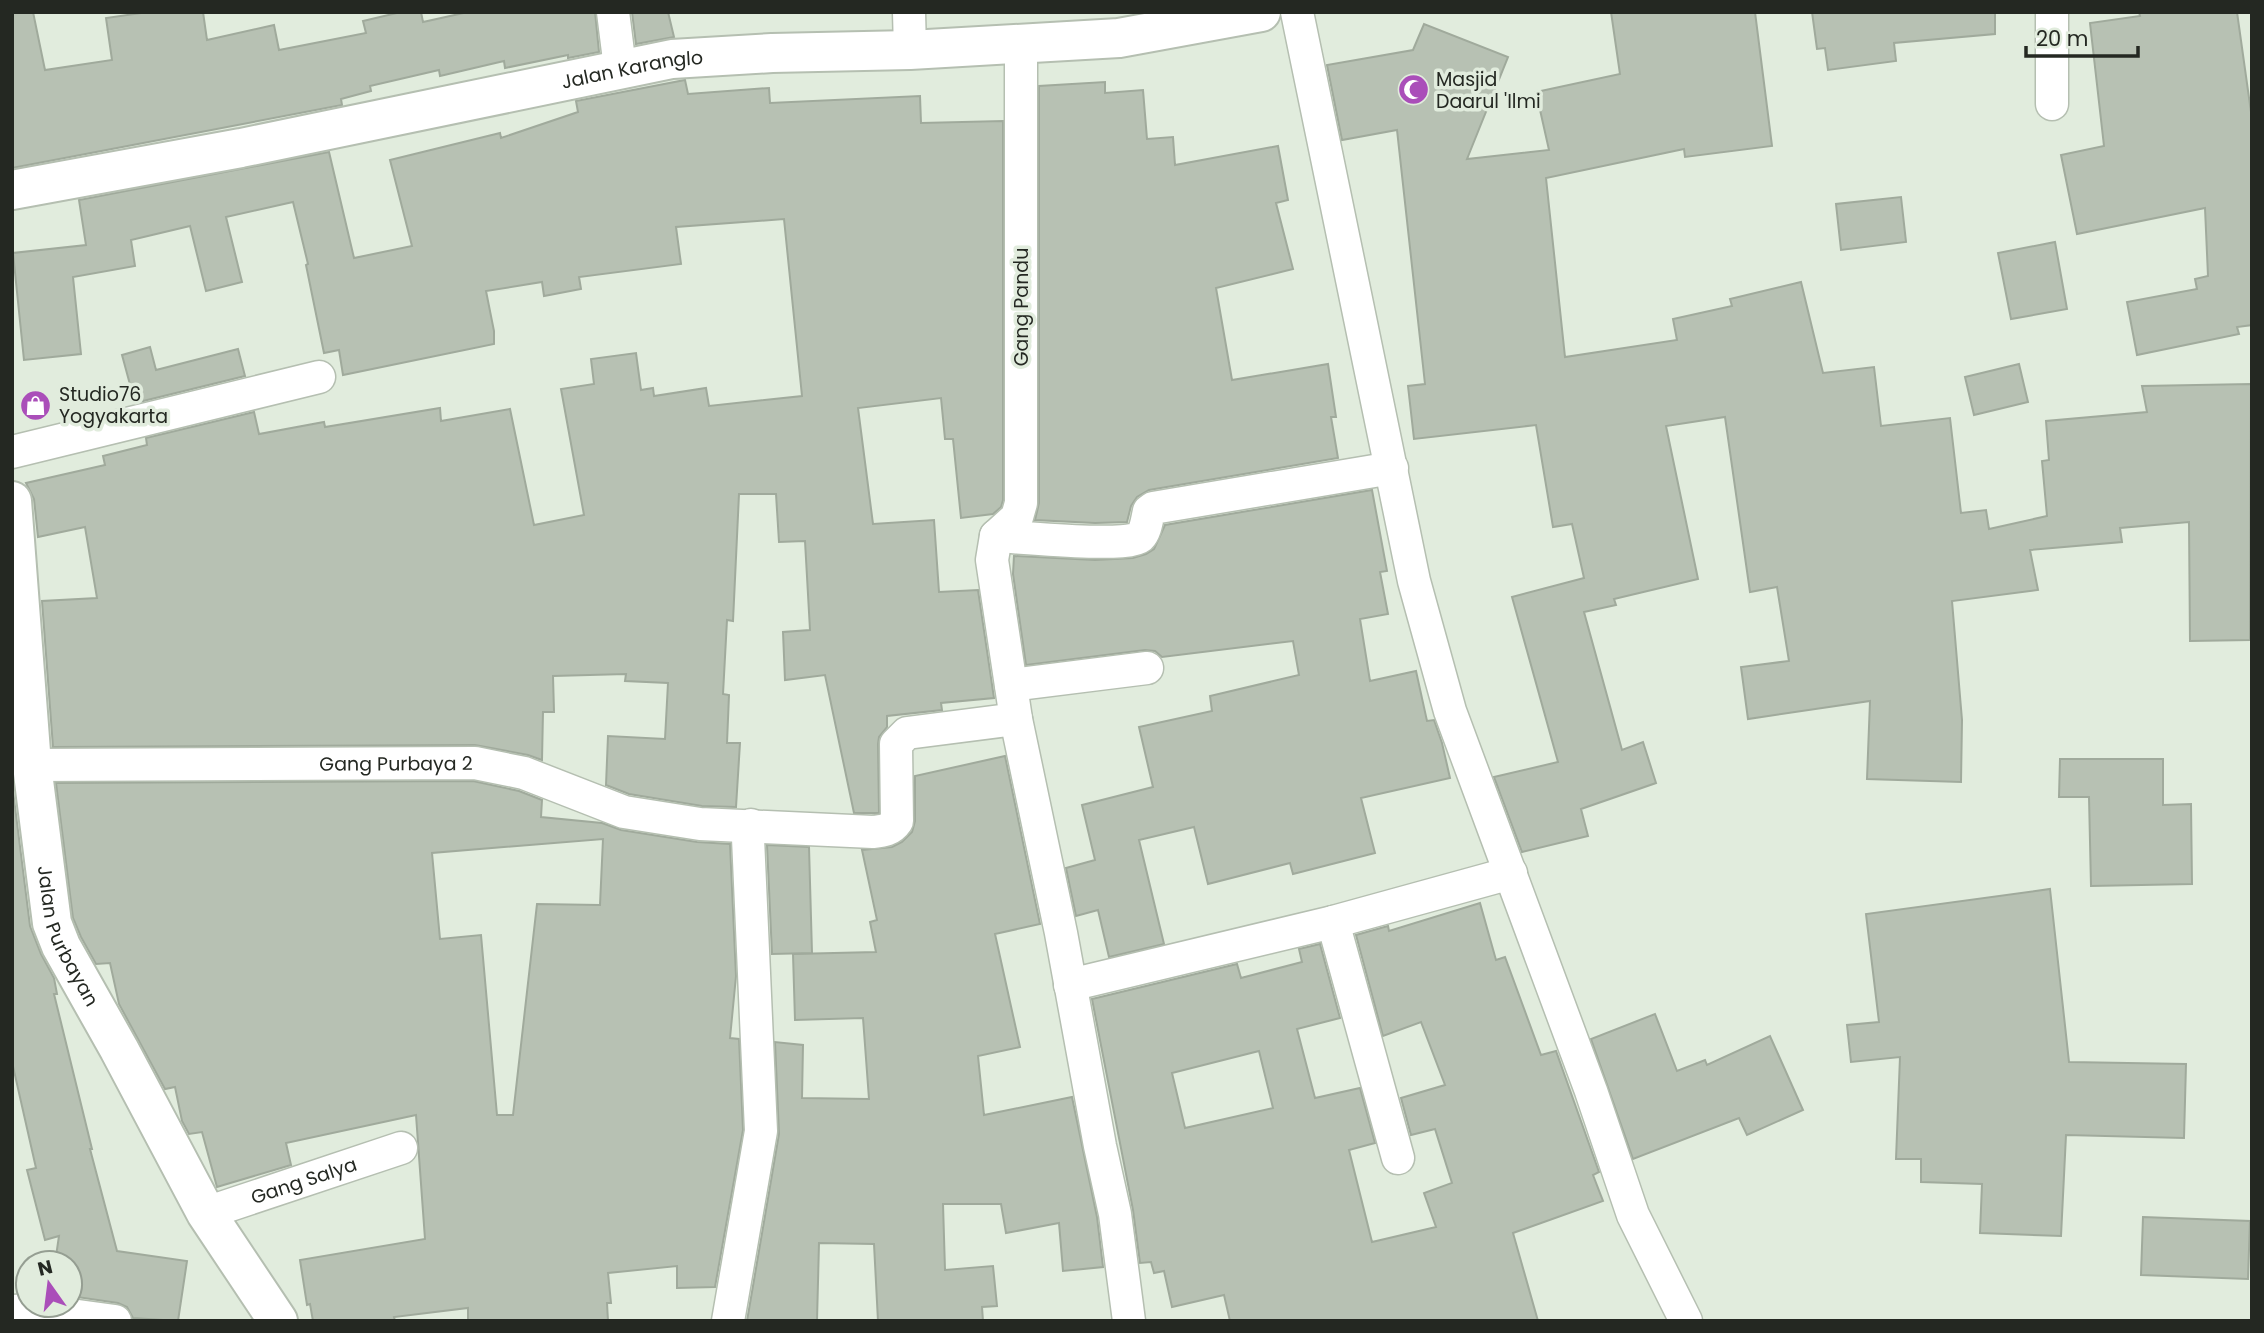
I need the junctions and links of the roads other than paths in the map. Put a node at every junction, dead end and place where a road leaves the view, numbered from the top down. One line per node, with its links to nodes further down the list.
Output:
1 (613, 12): 8 (street)
2 (909, 12): 7 (street)
3 (1297, 12): 13 (street)
4 (2052, 12): 9 (street)
5 (1237, 15): 6 (street, Jalan Karanglo)
6 (1021, 44): 7 (street, Jalan Karanglo); 15 (street, Gang Pandu)
7 (910, 50): 8 (street, Jalan Karanglo)
8 (620, 68): 10 (street, Jalan Karanglo)
9 (2052, 104)
10 (12, 190)
11 (318, 377): 12 (street)
12 (12, 452)
13 (1392, 468): 15 (street); 21 (street)
14 (12, 501): 19 (street, Jalan Purbayan)
15 (994, 548): 17 (street)
16 (1147, 668): 17 (street)
17 (1011, 685): 18 (street)
18 (1016, 719): 20 (street, Gang Purbaya 2); 23 (street)
19 (32, 765): 20 (street, Gang Purbaya 2); 26 (street, Jalan Purbayan)
20 (751, 825): 30 (street)
21 (1511, 873): 22 (street); 32 (street)
22 (1333, 922): 23 (street); 25 (street)
23 (1070, 985): 31 (street)
24 (401, 1148): 26 (street, Gang Salya)
25 (1398, 1158)
26 (206, 1213): 29 (street, Jalan Purbayan)
27 (12, 1311): 28 (street)
28 (116, 1321)
29 (278, 1321)
30 (728, 1321)
31 (1129, 1321)
32 (1686, 1321)

